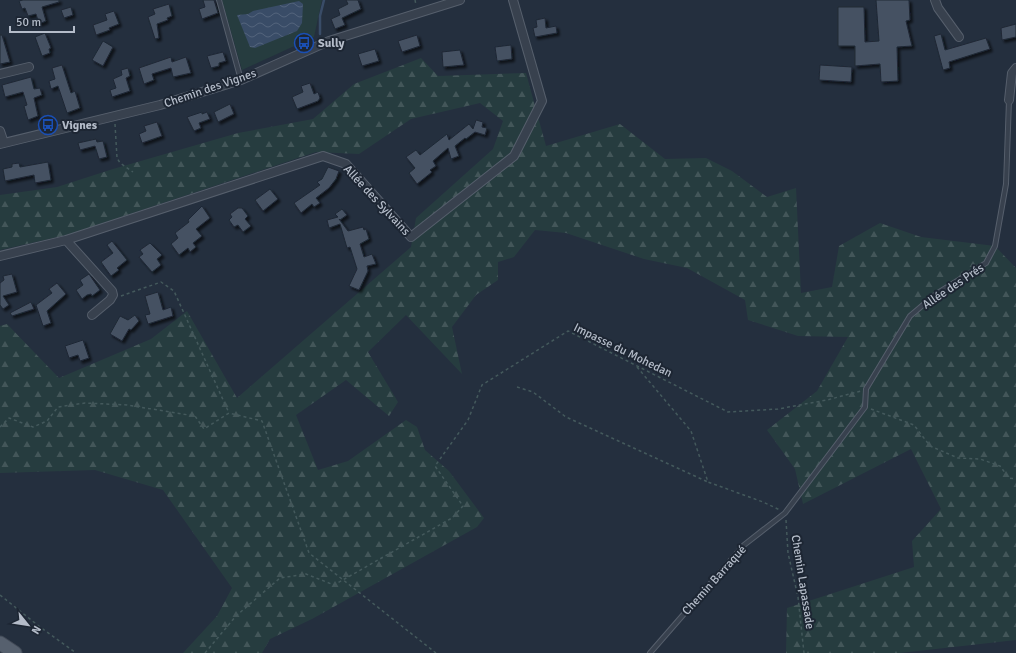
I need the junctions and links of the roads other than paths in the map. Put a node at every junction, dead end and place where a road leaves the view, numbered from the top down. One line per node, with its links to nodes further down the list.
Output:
1 (219, 0): 9 (lane)
2 (460, 0): 9 (street, Chemin des Vignes)
3 (513, 0): 13 (street, Allée des Sylvains)
4 (935, 0): 5 (street)
5 (959, 37)
6 (29, 67): 8 (street)
7 (1016, 68): 10 (street, Allée des Prés)
8 (0, 74)
9 (241, 80): 12 (street, Chemin des Vignes)
10 (1009, 100): 16 (lane, Allée des Prés)
11 (0, 131): 12 (street)
12 (2, 144)
13 (66, 240): 14 (street); 15 (street)
14 (0, 256)
15 (92, 315)
16 (785, 513): 19 (lane, Chemin Barraqué)
17 (0, 643): 18 (main road)
18 (15, 653)
19 (650, 653)

